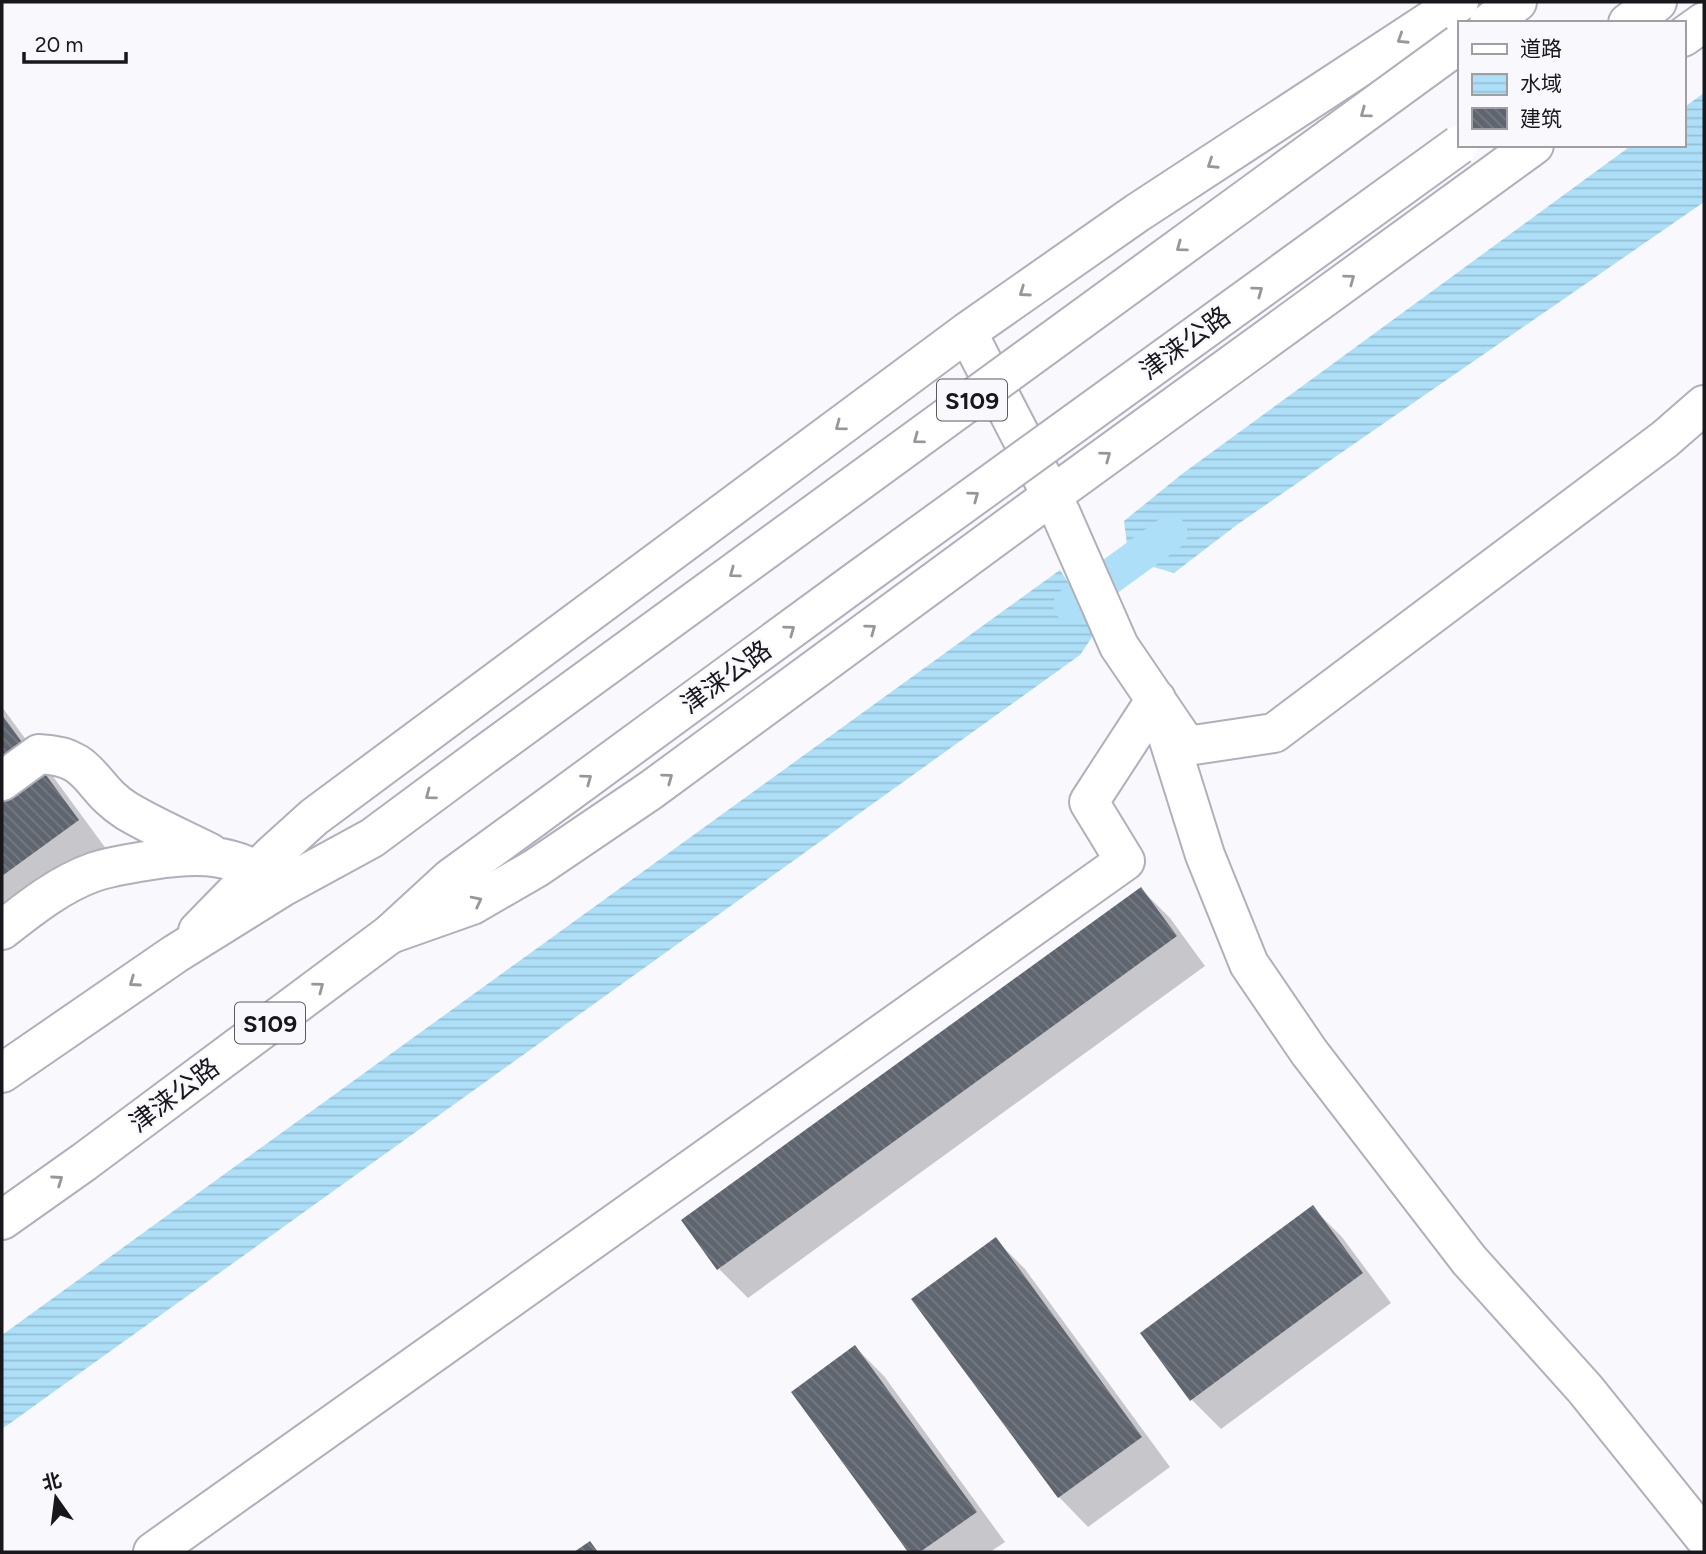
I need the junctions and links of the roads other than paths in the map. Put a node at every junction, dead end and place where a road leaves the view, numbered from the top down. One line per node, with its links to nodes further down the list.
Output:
1 (1459, 2): 11 (main road, one-way to 11)
2 (1517, 2): 4 (main road)
3 (1657, 2): 5 (main road)
4 (1492, 21)
5 (1631, 21)
6 (1704, 22): 7 (main road)
7 (1685, 36)
8 (1458, 45): 17 (main road, S109, one-way to 17, bridge)
9 (1458, 146): 19 (main road, 津涞公路 / S109, one-way to 9, bridge)
10 (1531, 147): 13 (main road, one-way to 10)
11 (967, 332): 13 (main road); 17 (main road, one-way to 17)
12 (1704, 405): 14 (main road)
13 (1056, 505): 14 (main road); 19 (main road, one-way to 13)
14 (1156, 699): 22 (main road); 23 (main road)
15 (2, 781): 16 (main road)
16 (215, 856): 17 (main road); 18 (main road)
17 (271, 878): 20 (main road, S109, one-way to 20)
18 (2, 930)
19 (390, 934): 21 (main road, 津涞公路 / S109, one-way to 19)
20 (2, 1073)
21 (2, 1220)
22 (1704, 1537)
23 (153, 1552)

